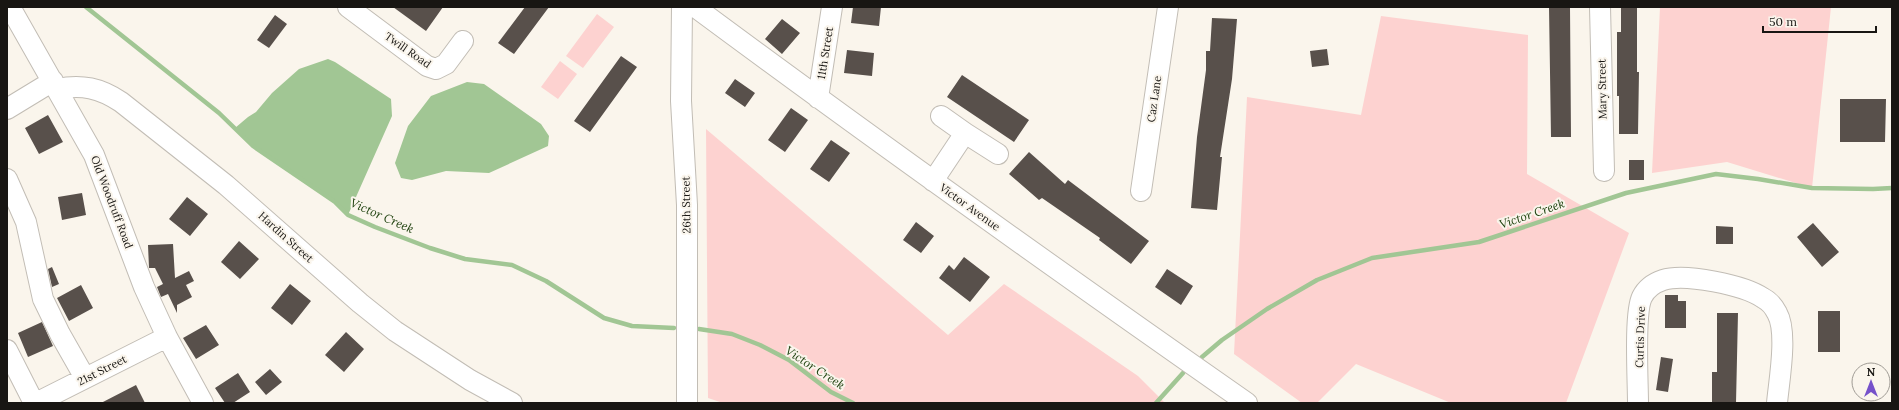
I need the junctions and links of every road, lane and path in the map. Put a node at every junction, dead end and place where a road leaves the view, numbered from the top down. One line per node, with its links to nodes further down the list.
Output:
1 (348, 7): 8 (street, Twill Road)
2 (682, 7): 25 (street, 26th Street)
3 (695, 7): 10 (street, Victor Avenue)
4 (832, 7): 10 (street, 11th Street)
5 (1168, 7): 18 (street, Caz Lane)
6 (1600, 7): 15 (street, Mary Street)
7 (10, 16): 9 (street, Old Woodruff Road)
8 (463, 41)
9 (55, 85): 11 (street); 19 (street, Old Woodruff Road); 24 (street, Hardin Street)
10 (818, 98): 17 (street, Victor Avenue)
11 (7, 109)
12 (941, 116): 13 (street)
13 (965, 133): 14 (street); 17 (street)
14 (998, 154)
15 (1604, 171)
16 (7, 179): 21 (street)
17 (933, 181): 26 (street, Victor Avenue)
18 (1140, 191)
19 (167, 337): 21 (street, 21st Street); 22 (street, Old Woodruff Road)
20 (7, 350): 23 (street)
21 (85, 378): 23 (street, 21st Street)
22 (201, 402)
23 (35, 403)
24 (512, 403)
25 (687, 403)
26 (1247, 403)
27 (1638, 403): 28 (street, Curtis Drive)
28 (1777, 403)

